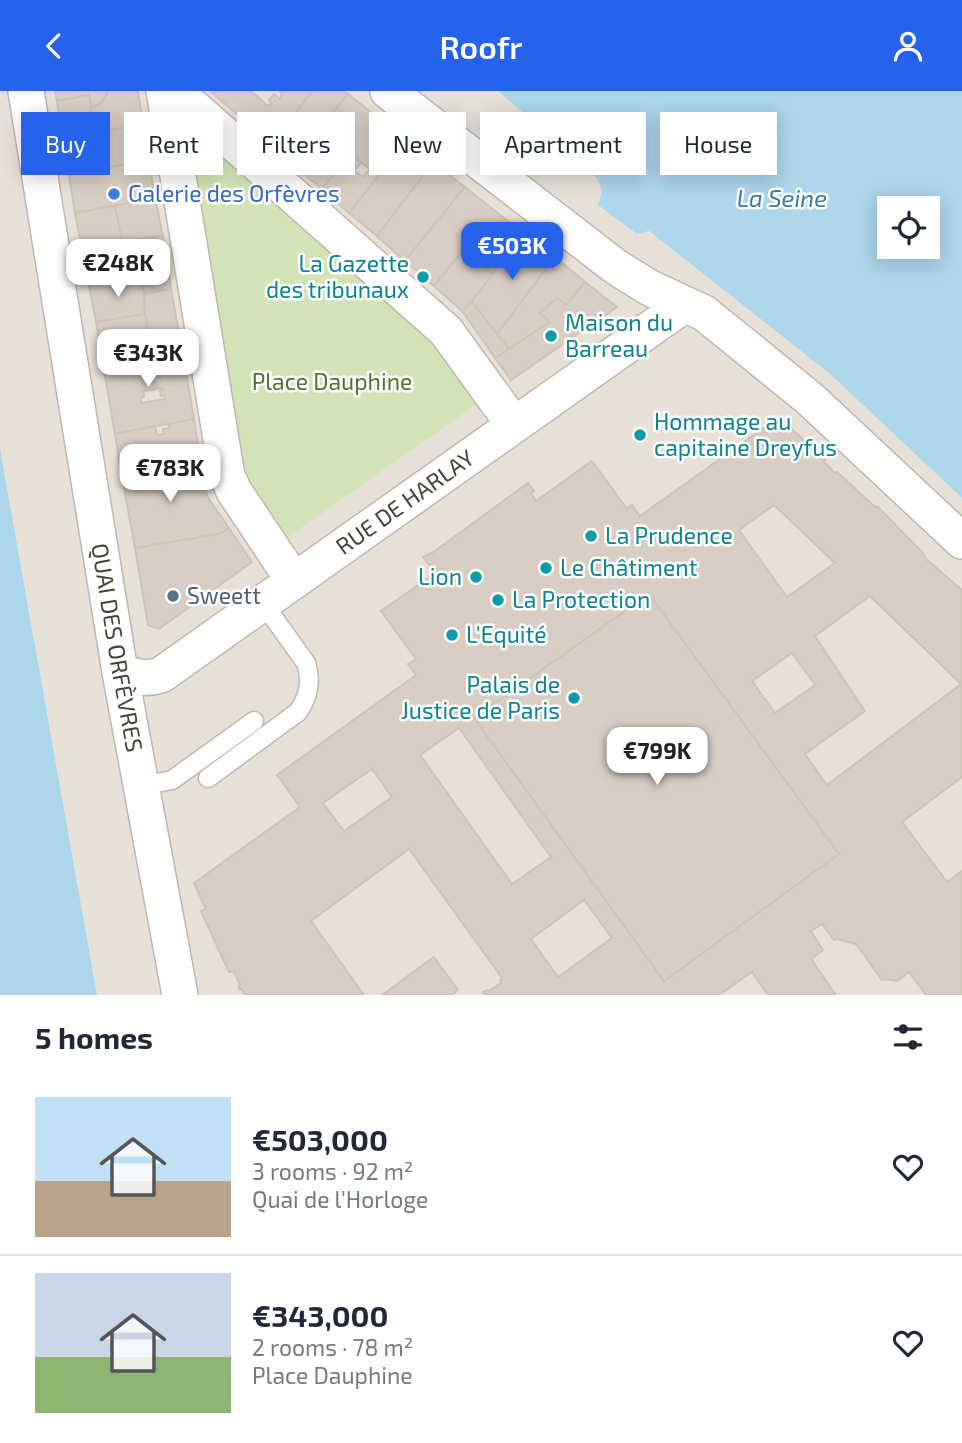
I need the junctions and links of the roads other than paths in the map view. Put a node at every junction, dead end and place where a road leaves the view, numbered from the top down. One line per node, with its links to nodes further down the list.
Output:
1 (26, 91): 10 (street, QUAI DES ORFÈVRES)
2 (164, 91): 8 (street)
3 (175, 91): 6 (street)
4 (388, 91): 5 (street)
5 (684, 305): 6 (street, RUE DE HARLAY); 7 (street)
6 (514, 425): 8 (street, RUE DE HARLAY)
7 (962, 541)
8 (294, 581): 9 (street, RUE DE HARLAY)
9 (263, 603): 10 (street, RUE DE HARLAY); 12 (lane)
10 (120, 672): 13 (street, QUAI DES ORFÈVRES)
11 (254, 721): 13 (lane)
12 (208, 778)
13 (141, 786): 14 (street, QUAI DES ORFÈVRES)
14 (180, 995)

